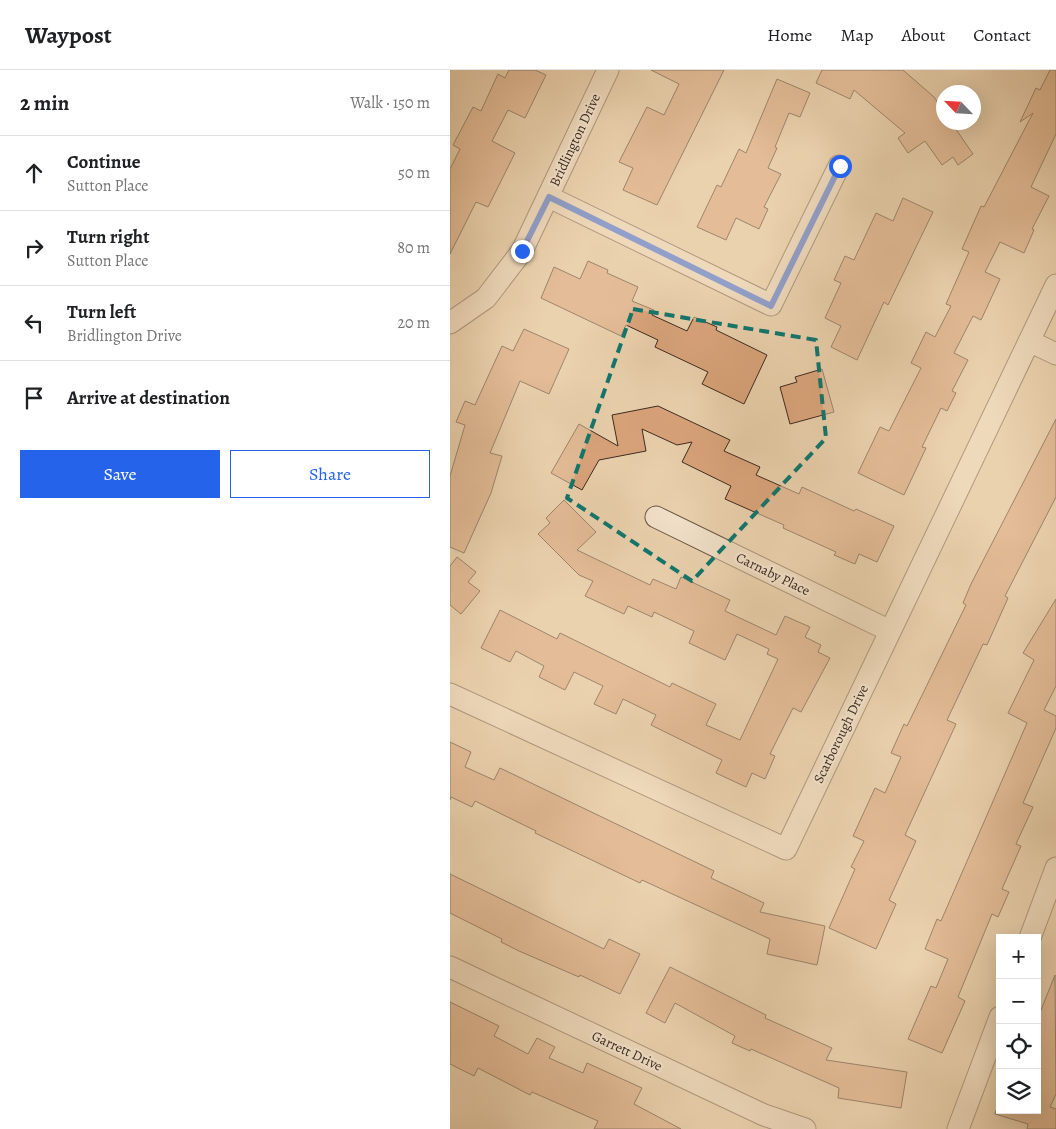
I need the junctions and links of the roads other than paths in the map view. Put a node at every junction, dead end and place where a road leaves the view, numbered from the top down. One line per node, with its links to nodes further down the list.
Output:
1 (608, 70): 3 (street, Bridlington Drive)
2 (840, 166): 3 (street)
3 (549, 197): 5 (street, Bridlington Drive)
4 (1056, 286): 6 (street, Scarborough Drive)
5 (450, 323)
6 (1029, 341): 7 (street); 9 (street, Scarborough Drive)
7 (1056, 354)
8 (656, 517): 9 (street, Carnaby Place)
9 (890, 631): 10 (street, Scarborough Drive)
10 (450, 694)
11 (1056, 868): 12 (street)
12 (1031, 934)
13 (450, 968): 15 (street, Garrett Drive)
14 (997, 1024): 16 (street)
15 (805, 1129)
16 (958, 1129)

